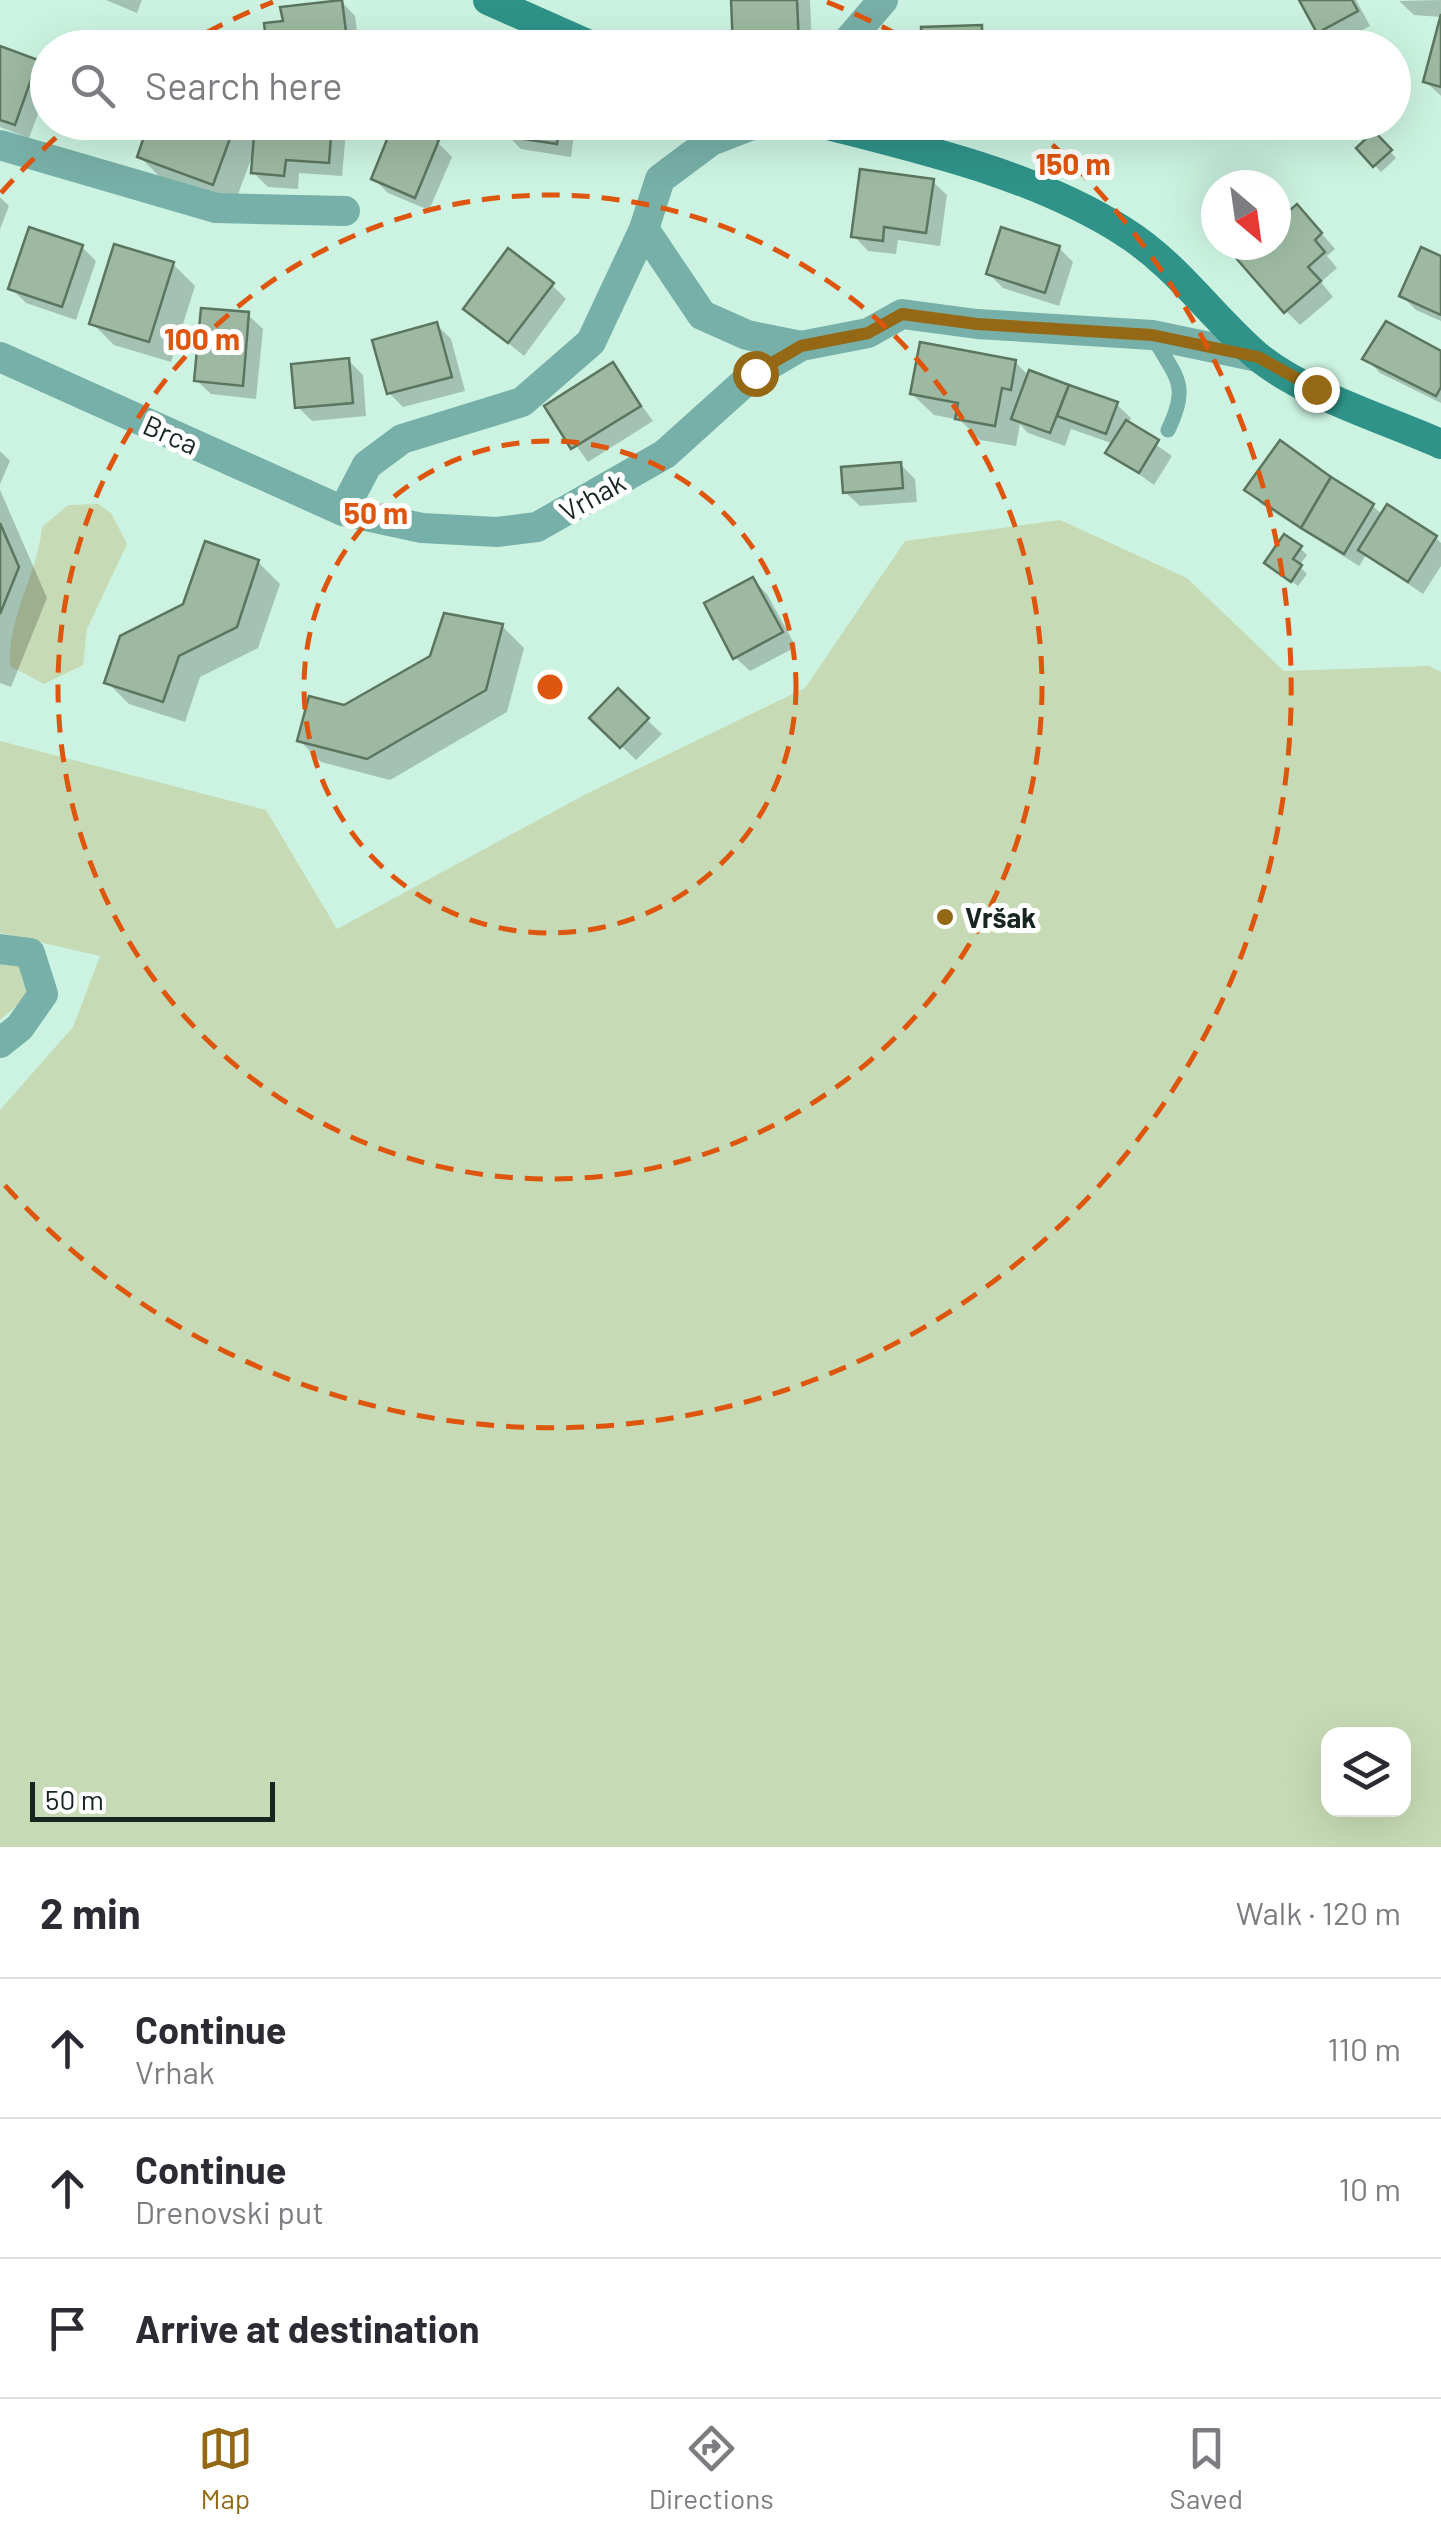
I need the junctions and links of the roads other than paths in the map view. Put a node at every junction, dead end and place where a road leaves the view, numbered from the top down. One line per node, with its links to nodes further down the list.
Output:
1 (488, 0): 3 (main road)
2 (882, 0): 4 (street)
3 (556, 30)
4 (857, 30)
5 (717, 140): 9 (street)
6 (879, 140): 13 (main road)
7 (0, 145): 8 (street)
8 (345, 211)
9 (644, 229): 11 (street, Vrhak); 16 (street)
10 (1152, 335): 11 (street, Vrhak); 13 (street, Vrhak); 14 (lane)
11 (801, 346): 16 (street, Vrhak)
12 (0, 357): 16 (street, Brca)
13 (1258, 357): 15 (main road)
14 (1168, 430)
15 (1441, 444)
16 (343, 512)
17 (0, 949): 18 (street)
18 (0, 1043)

